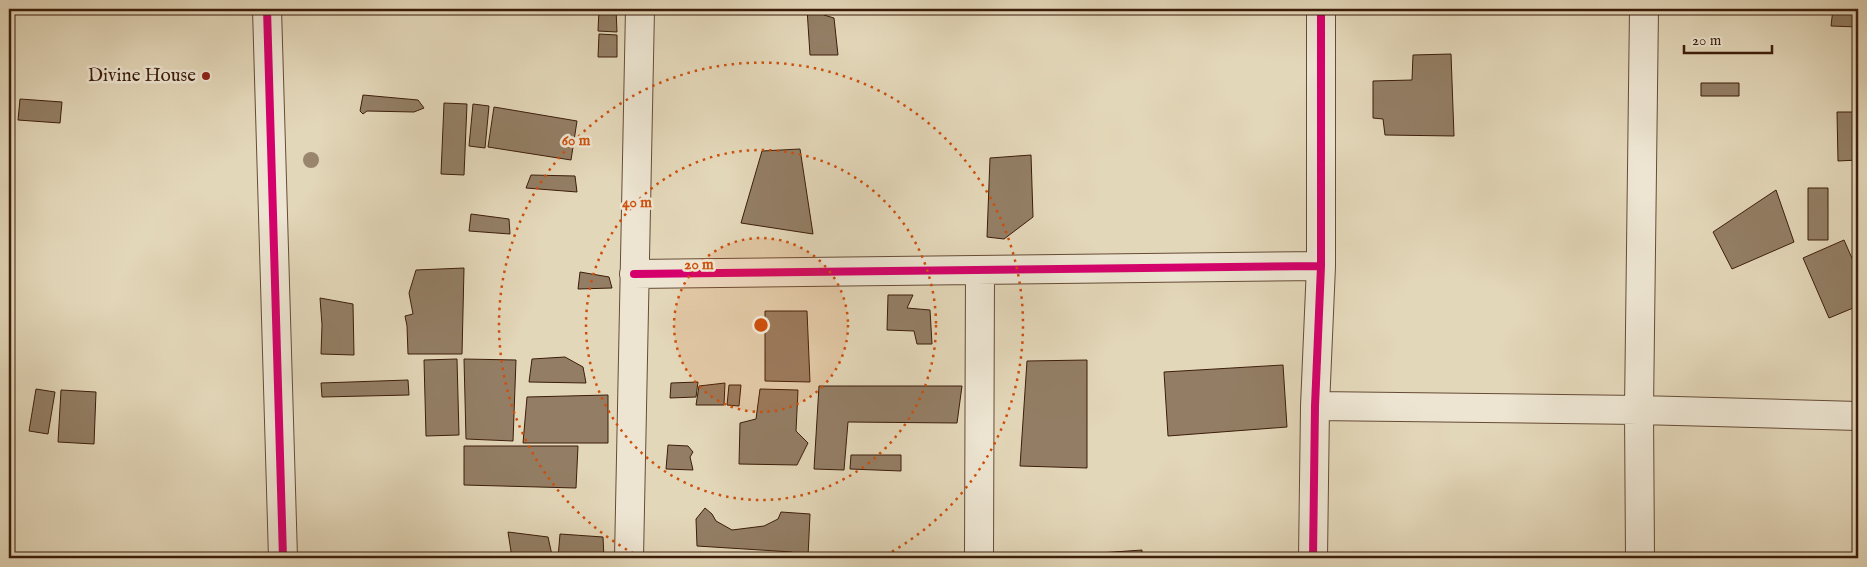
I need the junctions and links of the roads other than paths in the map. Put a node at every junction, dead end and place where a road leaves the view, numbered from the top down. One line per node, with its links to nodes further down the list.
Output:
1 (267, 9): 11 (street)
2 (640, 9): 7 (street)
3 (1321, 9): 5 (street)
4 (1644, 9): 9 (street)
5 (1321, 266): 6 (street); 8 (street)
6 (980, 271): 7 (street); 13 (street)
7 (634, 274): 12 (street)
8 (1315, 406): 9 (street); 14 (street)
9 (1639, 410): 10 (street); 15 (street)
10 (1858, 416)
11 (283, 558)
12 (629, 558)
13 (979, 558)
14 (1313, 558)
15 (1640, 558)

